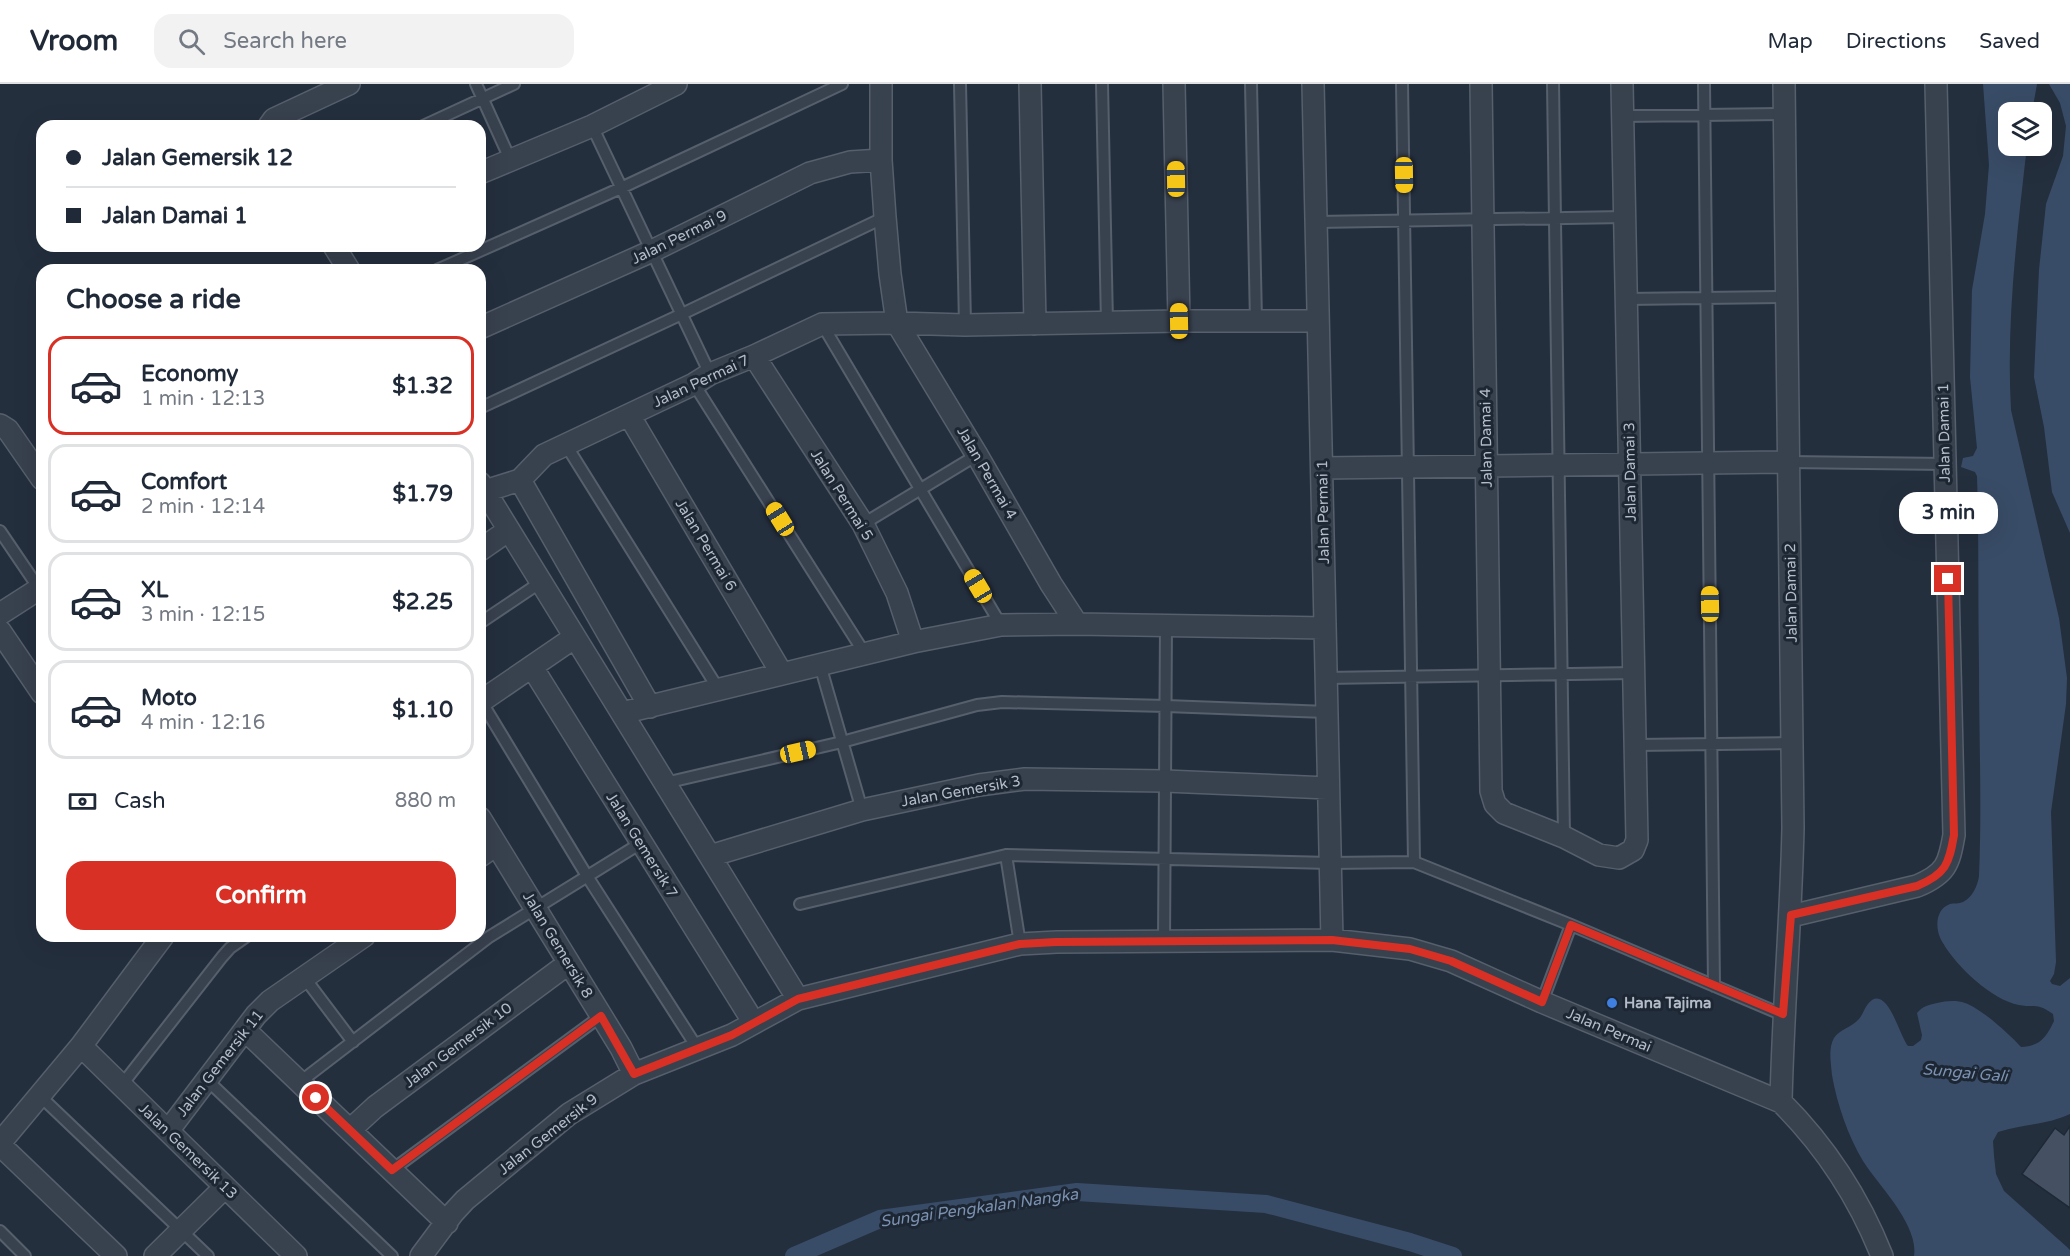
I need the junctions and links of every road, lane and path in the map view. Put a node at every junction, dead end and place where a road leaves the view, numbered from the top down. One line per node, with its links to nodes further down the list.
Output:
1 (349, 84): 24 (street)
2 (476, 84): 20 (lane)
3 (514, 84): 20 (lane)
4 (676, 84): 26 (street)
5 (842, 84): 30 (lane)
6 (881, 84): 28 (street)
7 (960, 84): 53 (lane)
8 (1030, 84): 51 (street)
9 (1102, 84): 49 (lane)
10 (1174, 84): 45 (street)
11 (1251, 84): 46 (lane)
12 (1314, 84): 36 (street, Jalan Permai 1)
13 (1402, 84): 35 (lane)
14 (1481, 84): 34 (street, Jalan Damai 4)
15 (1553, 84): 33 (lane)
16 (1622, 84): 23 (street, Jalan Damai 3)
17 (1704, 84): 22 (lane)
18 (1784, 84): 21 (street, Jalan Damai 2)
19 (1936, 84): 64 (street, Jalan Damai 1)
20 (483, 99): 25 (lane); 27 (lane)
21 (1784, 114): 22 (lane); 42 (street, Jalan Damai 2)
22 (1704, 115): 23 (lane); 41 (lane)
23 (1623, 116): 32 (street, Jalan Damai 3)
24 (273, 120)
25 (436, 120)
26 (592, 126): 27 (street); 30 (lane)
27 (510, 159): 29 (street)
28 (881, 160): 31 (street); 38 (street, Jalan Permai 9)
29 (486, 170)
30 (621, 188): 37 (lane); 38 (lane)
31 (885, 217): 44 (lane); 48 (street)
32 (1624, 217): 33 (lane); 43 (street, Jalan Damai 3)
33 (1555, 218): 34 (lane); 65 (lane)
34 (1483, 219): 35 (lane); 66 (street, Jalan Damai 4)
35 (1404, 220): 36 (lane); 67 (lane)
36 (1317, 222): 47 (street, Jalan Permai 1)
37 (486, 248)
38 (652, 251): 44 (lane); 52 (street, Jalan Permai 9)
39 (477, 252): 40 (lane)
40 (450, 264)
41 (1706, 297): 42 (lane); 43 (lane); 62 (lane)
42 (1785, 297): 61 (street, Jalan Damai 2)
43 (1626, 299): 63 (street, Jalan Damai 3)
44 (682, 314): 55 (lane); 56 (lane)
45 (1179, 321): 46 (street, Jalan Permai 7); 49 (street, Jalan Permai 7)
46 (1256, 321): 47 (street, Jalan Permai 7)
47 (1318, 321): 68 (street, Jalan Permai 1)
48 (897, 322): 50 (street, Jalan Permai 7); 53 (street, Jalan Permai 7); 60 (street, Jalan Permai 4)
49 (1107, 323): 51 (street, Jalan Permai 7)
50 (822, 324): 54 (street, Jalan Permai 7); 72 (lane)
51 (1035, 324): 53 (street, Jalan Permai 7)
52 (486, 325)
53 (965, 326)
54 (754, 356): 55 (street, Jalan Permai 7); 74 (street, Jalan Permai 5)
55 (702, 379): 57 (street, Jalan Permai 7); 90 (lane)
56 (486, 405)
57 (629, 415): 59 (street, Jalan Permai 7); 94 (street, Jalan Permai 6)
58 (0, 425): 69 (street)
59 (566, 445): 70 (street, Jalan Permai 7); 100 (lane)
60 (977, 455): 72 (lane); 83 (street, Jalan Permai 4)
61 (1789, 462): 62 (street); 64 (lane); 108 (street, Jalan Damai 2)
62 (1708, 463): 63 (street); 109 (lane)
63 (1629, 464): 65 (street); 93 (street, Jalan Damai 3)
64 (1945, 464): 126 (street, Jalan Damai 1)
65 (1559, 465): 66 (street); 95 (lane)
66 (1486, 466): 67 (street); 96 (street, Jalan Damai 4)
67 (1408, 467): 68 (street); 97 (lane)
68 (1322, 468): 86 (street, Jalan Permai 1)
69 (36, 470)
70 (520, 480): 71 (street, Jalan Permai 7); 103 (street)
71 (486, 488)
72 (920, 490): 74 (lane); 84 (lane)
73 (486, 495): 75 (street)
74 (863, 524): 89 (street, Jalan Permai 5)
75 (509, 530): 77 (street); 79 (street)
76 (0, 531): 78 (lane)
77 (486, 546)
78 (36, 582)
79 (541, 582): 82 (lane); 88 (street)
80 (36, 592): 81 (street)
81 (0, 614)
82 (486, 620)
83 (1077, 624): 84 (street); 85 (street)
84 (1001, 625): 89 (street)
85 (1166, 626): 86 (street); 102 (lane)
86 (1325, 628): 98 (street, Jalan Permai 1)
87 (0, 631): 99 (street)
88 (575, 637): 92 (street); 106 (street)
89 (913, 642): 90 (street)
90 (865, 654): 91 (street)
91 (820, 665): 94 (street); 107 (lane)
92 (532, 667): 101 (street); 116 (street, Jalan Gemersik 7)
93 (1634, 673): 95 (lane); 110 (street, Jalan Damai 3)
94 (782, 674): 100 (street)
95 (1562, 674): 96 (lane); 115 (lane)
96 (1489, 675): 97 (lane); 115 (street, Jalan Damai 4)
97 (1411, 676): 98 (lane); 121 (lane)
98 (1326, 678): 105 (street, Jalan Permai 1)
99 (36, 684)
100 (719, 690): 103 (street)
101 (486, 699)
102 (1166, 706): 105 (lane); 107 (lane); 111 (lane)
103 (650, 707): 106 (street)
104 (486, 710): 123 (lane)
105 (1327, 712): 113 (street, Jalan Permai 1)
106 (622, 713): 112 (street)
107 (842, 742): 112 (lane); 114 (lane)
108 (1792, 743): 109 (lane); 126 (street, Jalan Damai 2)
109 (1712, 744): 110 (lane); 138 (lane)
110 (1635, 745): 115 (street, Jalan Damai 3)
111 (1165, 781): 113 (street, Jalan Gemersik 3); 114 (street, Jalan Gemersik 3); 120 (lane)
112 (665, 783): 119 (street)
113 (1328, 788): 122 (street, Jalan Permai 1)
114 (862, 810): 119 (street, Jalan Gemersik 3)
115 (1564, 837)
116 (641, 843): 123 (lane); 143 (street, Jalan Gemersik 7)
117 (488, 850): 125 (street, Jalan Gemersik 8)
118 (1006, 855): 120 (lane); 124 (lane); 135 (lane)
119 (710, 856): 139 (street)
120 (1164, 860): 122 (lane); 130 (lane)
121 (1414, 862): 122 (lane); 127 (lane)
122 (1330, 863): 129 (street, Jalan Permai 1)
123 (587, 876): 125 (lane); 147 (lane)
124 (800, 904)
125 (535, 907): 128 (lane); 136 (street, Jalan Gemersik 8)
126 (1791, 915): 141 (street, Jalan Damai 2)
127 (1571, 925): 138 (lane); 140 (lane)
128 (486, 939)
129 (1332, 940): 130 (street, Jalan Permai); 140 (street, Jalan Permai)
130 (1164, 941): 135 (street, Jalan Permai)
131 (159, 942): 146 (street)
132 (238, 942): 151 (lane)
133 (355, 942): 137 (street, Jalan Gemersik 11)
134 (482, 942): 145 (lane)
135 (1020, 944): 139 (street, Jalan Permai)
136 (569, 963): 142 (street, Jalan Gemersik 8); 154 (street, Jalan Gemersik 10)
137 (304, 977): 144 (street, Jalan Gemersik 11); 145 (lane)
138 (1714, 986): 141 (lane)
139 (798, 999): 143 (street, Jalan Gemersik 9)
140 (1542, 1002): 153 (street, Jalan Permai)
141 (1783, 1014): 153 (street, Jalan Damai 2)
142 (601, 1016): 148 (street, Jalan Gemersik 8); 157 (lane)
143 (754, 1023): 147 (street, Jalan Gemersik 9)
144 (244, 1030): 149 (street, Jalan Gemersik 11); 150 (street)
145 (353, 1041): 150 (lane)
146 (81, 1046): 151 (street, Jalan Gemersik 13); 152 (street)
147 (698, 1049): 148 (street, Jalan Gemersik 9)
148 (634, 1074): 159 (street, Jalan Gemersik 9)
149 (207, 1080): 155 (street, Jalan Gemersik 11); 167 (lane)
150 (300, 1082): 154 (street)
151 (121, 1086): 155 (street, Jalan Gemersik 13)
152 (39, 1095): 156 (street); 160 (lane)
153 (1781, 1102): 169 (street)
154 (350, 1130): 157 (street)
155 (168, 1131): 158 (street, Jalan Gemersik 13)
156 (0, 1144): 163 (street)
157 (392, 1170): 159 (street)
158 (225, 1187): 160 (street); 166 (street, Jalan Gemersik 13)
159 (447, 1223): 168 (street, Jalan Gemersik 9)
160 (181, 1230): 164 (street); 165 (lane)
161 (0, 1232): 162 (lane)
162 (26, 1256)
163 (116, 1256)
164 (155, 1256)
165 (208, 1256)
166 (296, 1256)
167 (392, 1256)
168 (421, 1256)
169 (1882, 1256)

